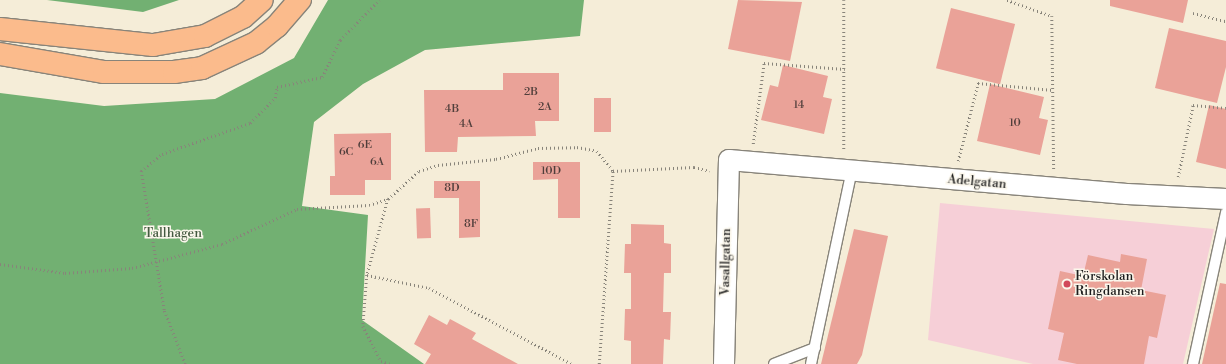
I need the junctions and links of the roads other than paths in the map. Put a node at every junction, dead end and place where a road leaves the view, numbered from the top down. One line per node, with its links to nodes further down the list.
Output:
1 (262, 0): 5 (main road)
2 (300, 0): 6 (main road)
3 (0, 19): 5 (main road)
4 (0, 29): 5 (main road)
5 (42, 32)
6 (4, 55)
7 (729, 160): 8 (street, Adelgatan); 12 (street, Vasallgatan)
8 (848, 164): 9 (street, Adelgatan); 11 (lane)
9 (1226, 199)
10 (1226, 213): 15 (lane)
11 (815, 348): 13 (lane); 14 (lane)
12 (724, 364)
13 (774, 364)
14 (811, 364)
15 (1193, 364)

